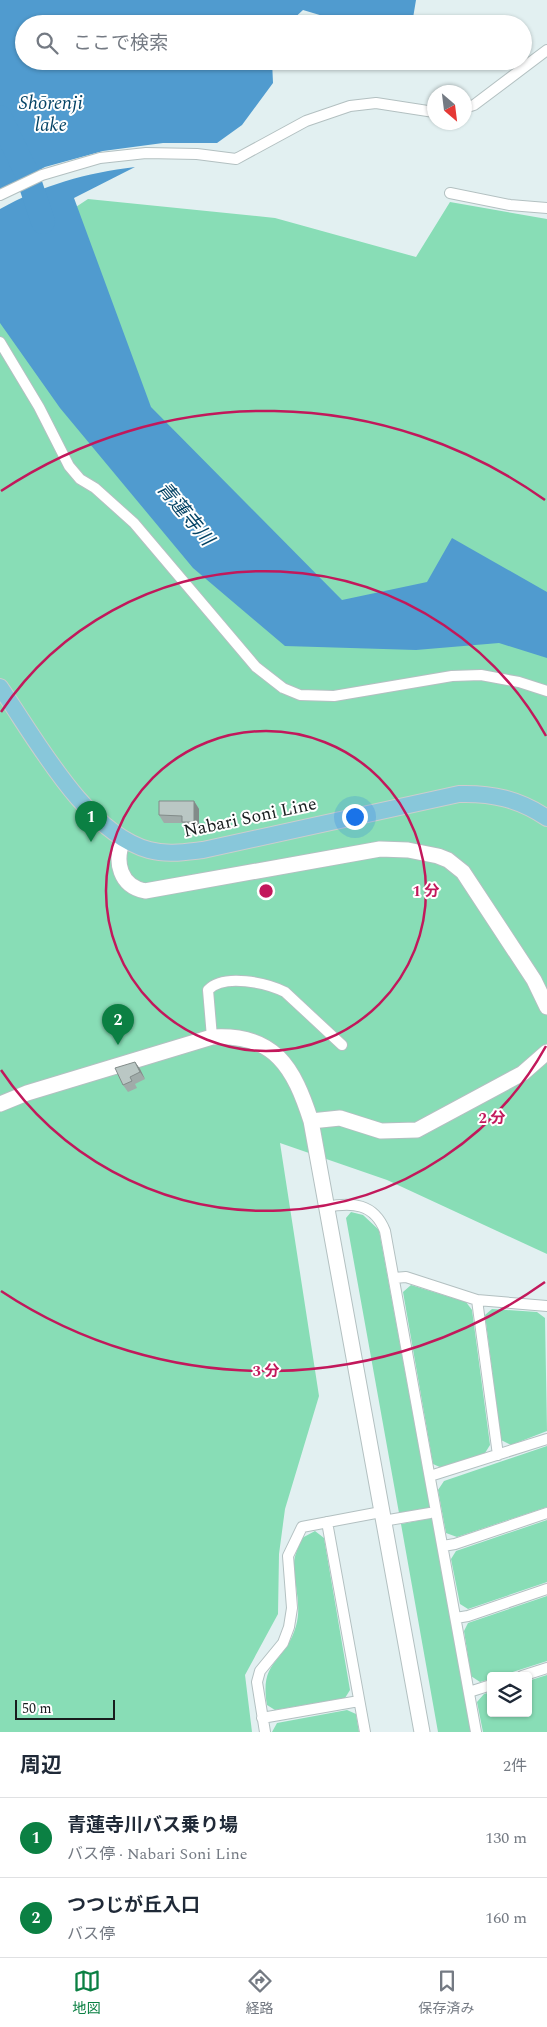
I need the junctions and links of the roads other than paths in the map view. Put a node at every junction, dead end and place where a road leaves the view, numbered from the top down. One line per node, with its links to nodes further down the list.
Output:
1 (547, 50): 2 (street)
2 (532, 61)
3 (520, 70): 4 (street)
4 (472, 106)
5 (427, 111): 7 (street)
6 (450, 193): 8 (street)
7 (0, 195)
8 (547, 208)
9 (0, 342): 11 (street)
10 (0, 687): 13 (main road, Nabari Soni Line)
11 (547, 691)
12 (547, 818): 13 (main road, Nabari Soni Line)
13 (123, 840): 14 (street)
14 (547, 1007)
15 (212, 1037): 16 (street); 18 (street); 19 (street)
16 (342, 1044)
17 (547, 1052): 19 (street)
18 (0, 1104)
19 (311, 1121): 20 (street)
20 (326, 1207): 21 (street); 29 (street)
21 (394, 1278): 22 (street); 26 (street)
22 (477, 1300): 23 (street); 25 (street)
23 (547, 1306)
24 (547, 1439): 25 (street)
25 (498, 1455): 26 (street)
26 (430, 1476): 31 (street)
27 (430, 1513): 29 (street)
28 (547, 1513): 31 (street)
29 (382, 1516): 30 (street); 42 (street)
30 (327, 1522): 38 (street); 39 (street)
31 (443, 1546): 33 (street)
32 (547, 1589): 33 (street)
33 (456, 1618): 37 (street)
34 (547, 1668): 35 (street)
35 (532, 1673)
36 (487, 1686): 37 (street)
37 (469, 1692): 43 (street)
38 (359, 1701): 39 (street); 41 (street)
39 (262, 1718): 40 (street)
40 (265, 1732)
41 (365, 1732)
42 (422, 1732)
43 (476, 1732)

